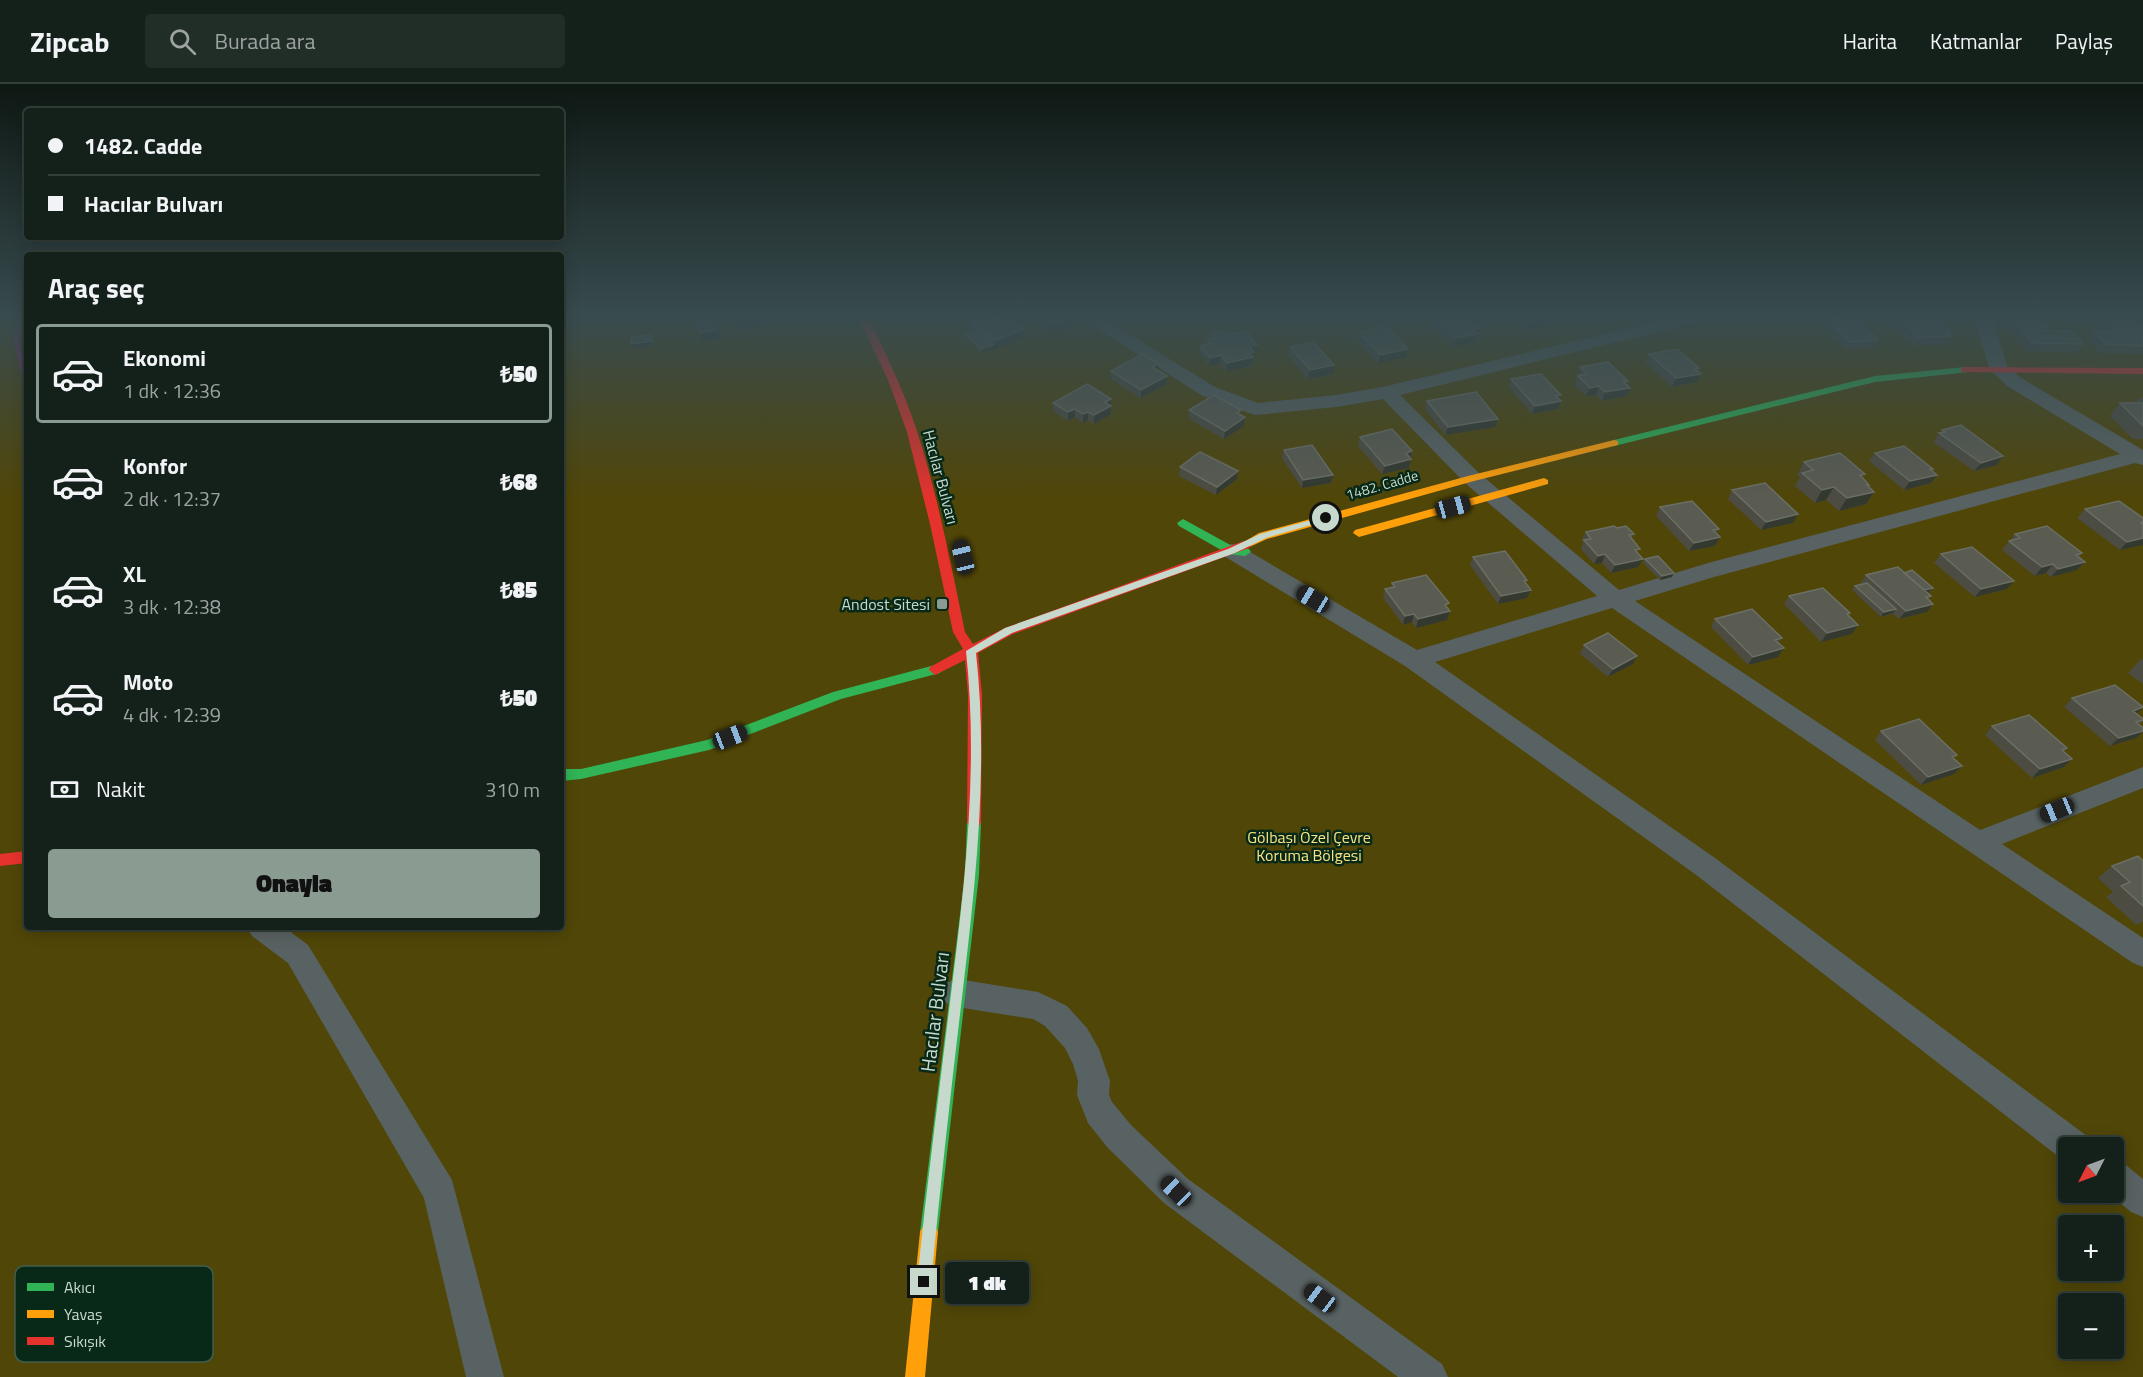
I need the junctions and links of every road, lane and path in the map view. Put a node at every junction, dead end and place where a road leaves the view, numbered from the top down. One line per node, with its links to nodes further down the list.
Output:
1 (892, 377): 20 (street, Hacılar Bulvarı)
2 (1186, 377): 9 (street)
3 (1447, 377): 9 (street)
4 (1885, 377): 11 (street, 1482. Cadde)
5 (2009, 377): 6 (street)
6 (2014, 382): 7 (street); 8 (street); 10 (street)
7 (2143, 382)
8 (1969, 384)
9 (1387, 392): 11 (street)
10 (2140, 457): 18 (street)
11 (1472, 478): 13 (street); 16 (street, 1482. Cadde)
12 (1554, 479): 13 (street)
13 (1495, 496): 15 (street); 18 (street)
14 (1183, 523): 16 (street)
15 (1350, 535)
16 (1232, 551): 17 (street); 20 (street, 1482. Cadde); 21 (street)
17 (1262, 552)
18 (1615, 599): 21 (street); 24 (street)
19 (977, 628): 20 (street, Hacılar Bulvarı)
20 (971, 651): 22 (street, 1482. Cadde); 29 (street, Hacılar Bulvarı)
21 (1414, 660): 30 (street)
22 (564, 775)
23 (2143, 777): 24 (street)
24 (1978, 843): 28 (street)
25 (24, 857): 26 (street)
26 (0, 860)
27 (266, 930): 33 (street)
28 (2143, 954)
29 (957, 993): 34 (street, Hacılar Bulvarı); 35 (street)
30 (2061, 1137)
31 (2124, 1185): 32 (street)
32 (2143, 1200)
33 (483, 1376)
34 (915, 1377)
35 (1429, 1377)

